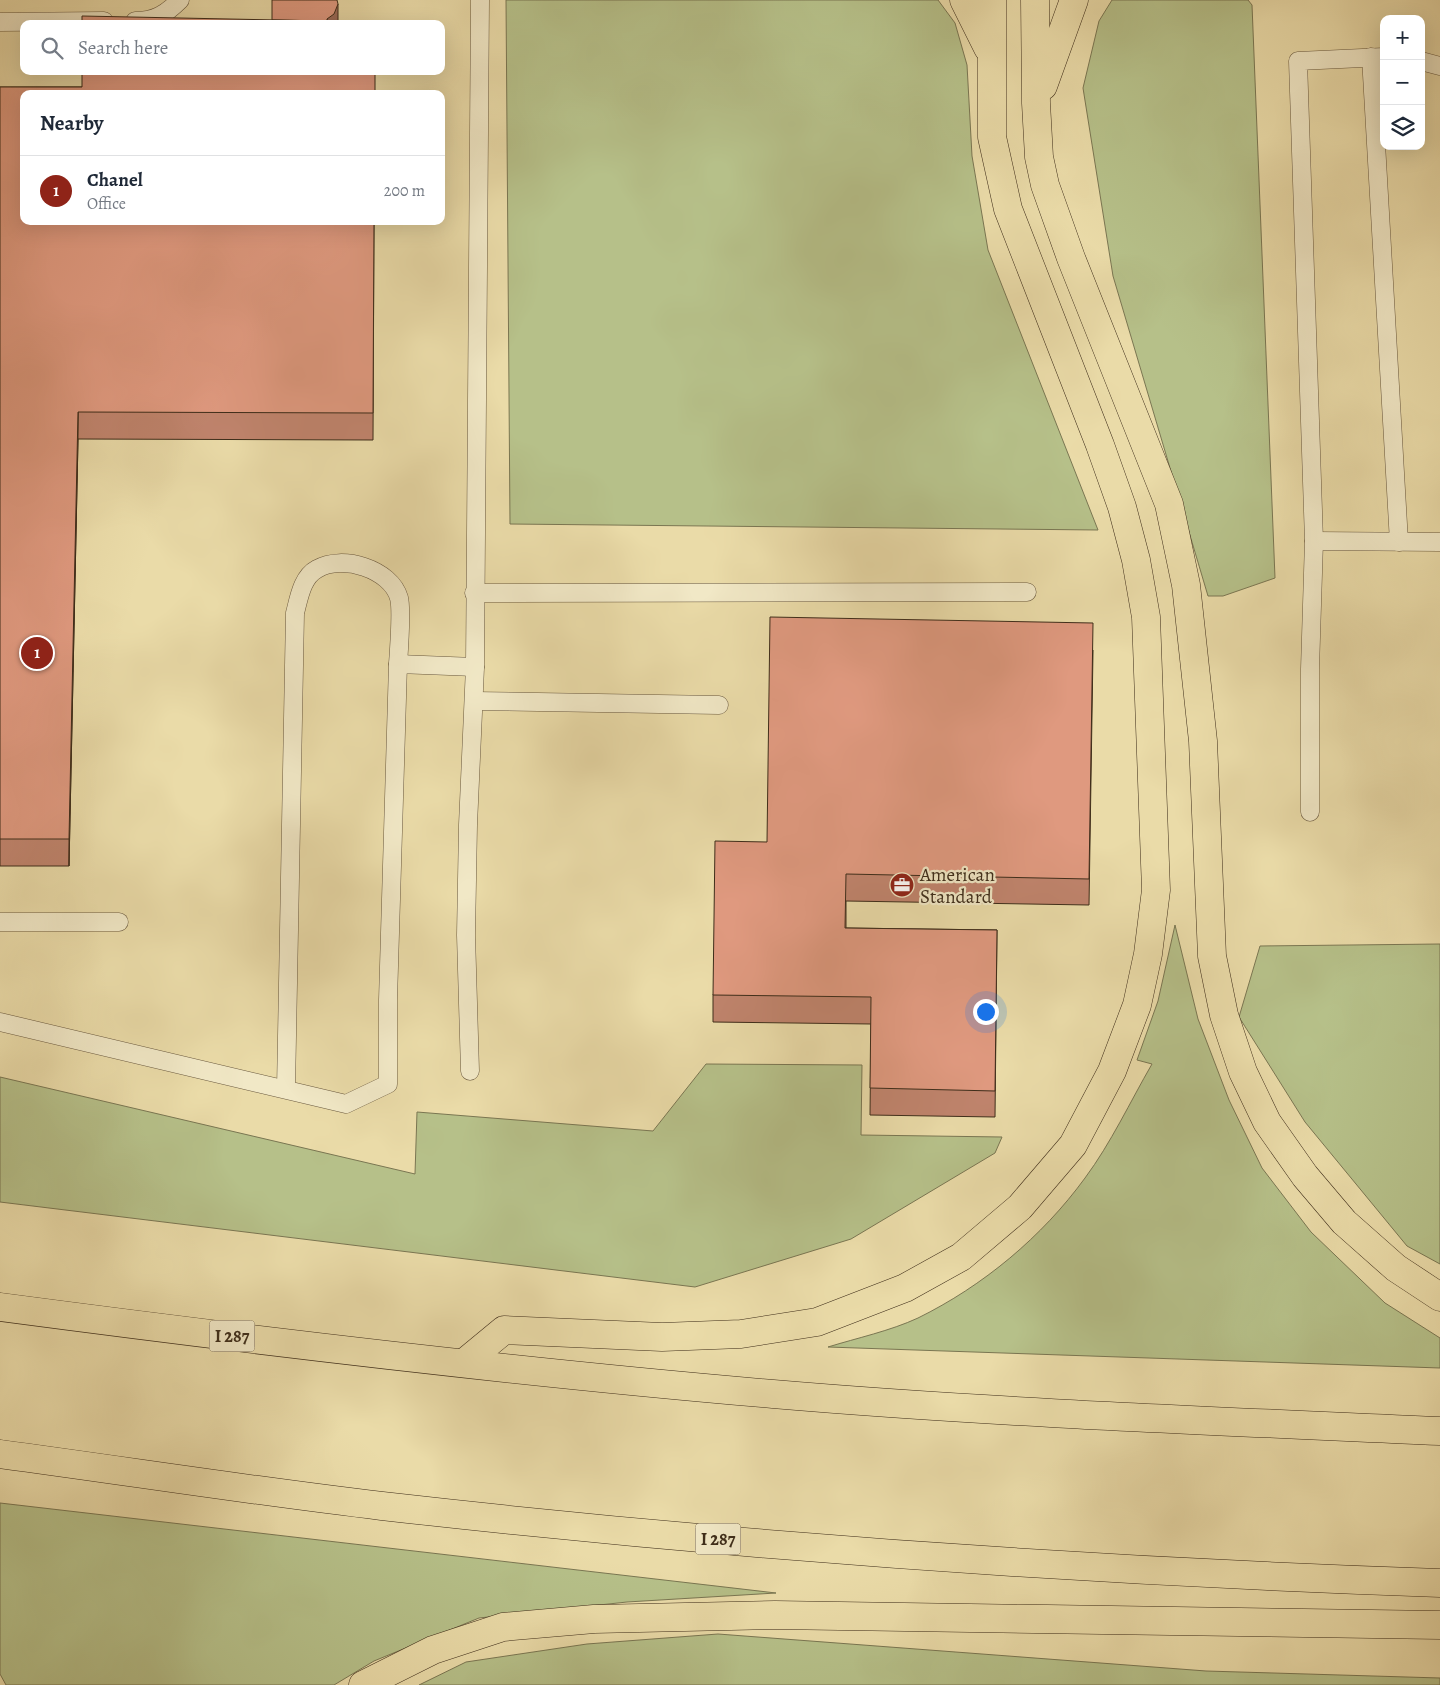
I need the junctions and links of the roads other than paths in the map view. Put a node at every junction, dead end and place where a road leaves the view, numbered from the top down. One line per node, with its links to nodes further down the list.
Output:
1 (180, 0): 7 (lane)
2 (480, 0): 19 (lane)
3 (964, 0): 10 (highway)
4 (992, 0): 10 (highway)
5 (1035, 0): 14 (highway)
6 (1074, 0): 14 (highway)
7 (153, 20)
8 (0, 22): 9 (lane)
9 (20, 22)
10 (991, 54): 32 (highway)
11 (1377, 57): 15 (lane); 16 (lane)
12 (1425, 62): 13 (lane)
13 (1440, 66)
14 (1036, 103): 30 (highway)
15 (1314, 542): 16 (lane); 24 (lane)
16 (1399, 542): 17 (lane)
17 (1440, 542)
18 (1027, 592): 19 (lane)
19 (474, 593): 21 (lane)
20 (398, 664): 21 (lane); 29 (lane); 29 (lane)
21 (475, 668): 22 (lane)
22 (474, 701): 23 (lane); 28 (lane)
23 (719, 705)
24 (1310, 812)
25 (0, 922): 26 (lane)
26 (119, 922)
27 (0, 1022): 29 (lane)
28 (470, 1071)
29 (286, 1089)
30 (1440, 1296)
31 (0, 1307): 32 (highway, I 287)
32 (464, 1363): 33 (highway, I 287)
33 (1440, 1432)
34 (0, 1454): 35 (highway, I 287)
35 (1440, 1583)
36 (1440, 1624): 37 (highway)
37 (363, 1685)

